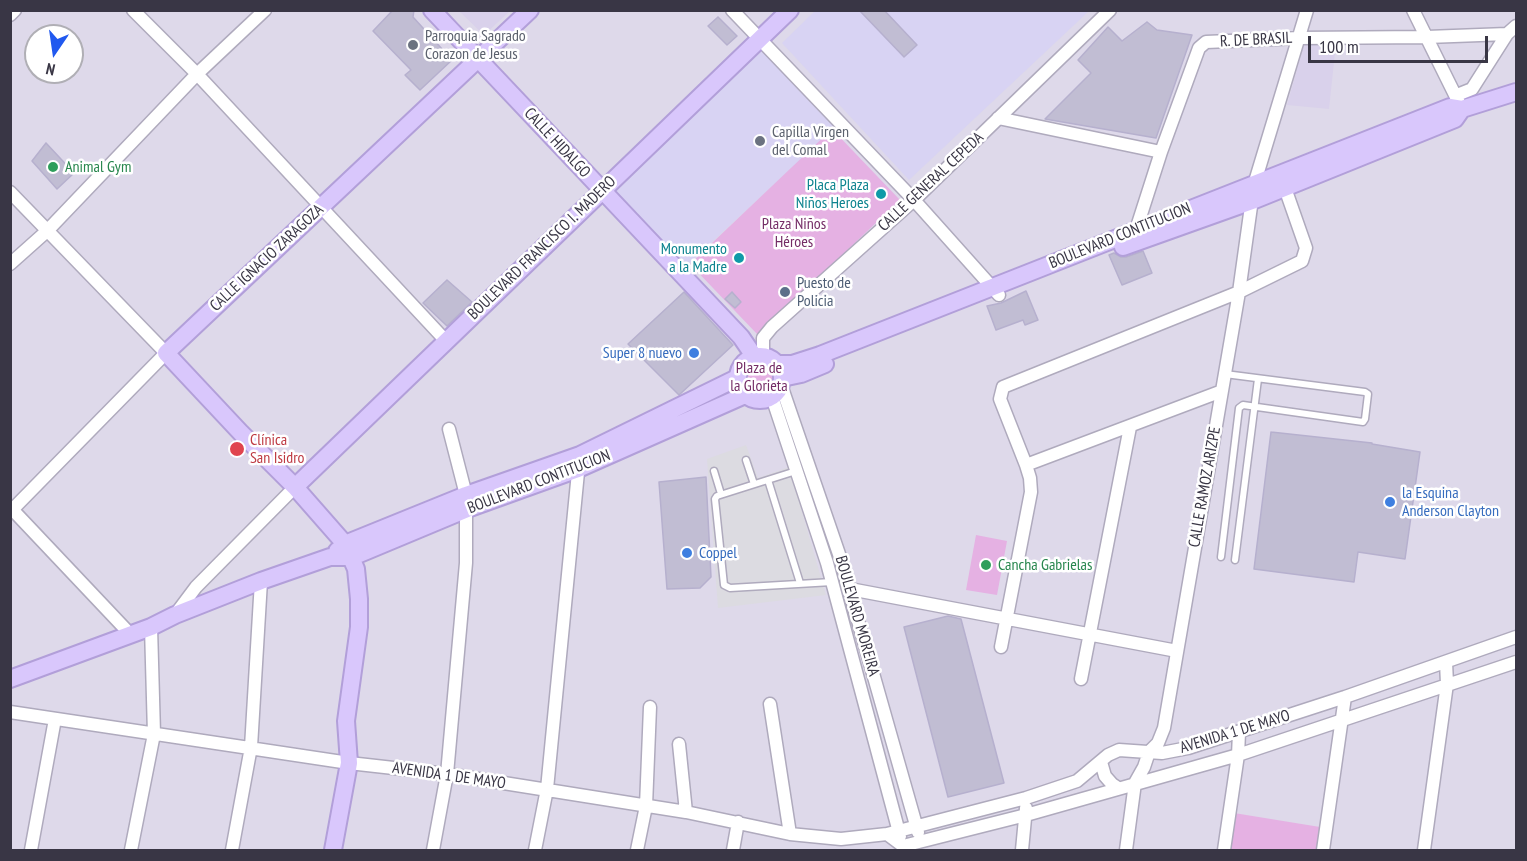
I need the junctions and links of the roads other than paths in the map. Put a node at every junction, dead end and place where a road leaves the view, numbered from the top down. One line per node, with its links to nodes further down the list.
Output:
1 (15, 10): 11 (street)
2 (133, 10): 17 (street)
3 (265, 10): 17 (street)
4 (432, 10): 16 (street, CALLE HIDALGO)
5 (530, 10): 16 (street, CALLE IGNACIO ZARAGOZA)
6 (732, 10): 15 (street)
7 (790, 10): 15 (street, BOULEVARD FRANCISCO I. MADERO)
8 (1110, 10): 20 (street, CALLE GENERAL CEPEDA)
9 (1307, 10): 14 (street, CALLE RAMOZ ARIZPE)
10 (1413, 10): 13 (street)
11 (10, 15)
12 (1512, 30): 13 (street, R. DE BRASIL); 19 (street)
13 (1427, 37): 14 (street, R. DE BRASIL); 19 (street)
14 (1299, 38): 21 (street, R. DE BRASIL); 25 (street, CALLE RAMOZ ARIZPE)
15 (759, 39): 23 (street, BOULEVARD FRANCISCO I. MADERO); 26 (street)
16 (479, 59): 23 (street, CALLE HIDALGO); 27 (street, CALLE IGNACIO ZARAGOZA)
17 (197, 74): 27 (street); 29 (street)
18 (1516, 92): 19 (street, BOULEVARD CONTITUCION)
19 (1459, 102): 22 (street, BOULEVARD CONTITUCION); 25 (street, BOULEVARD CONTITUCION)
20 (998, 118): 21 (street); 26 (street, CALLE GENERAL CEPEDA)
21 (1161, 152): 28 (street, R. DE BRASIL)
22 (1286, 188): 25 (street, BOULEVARD CONTITUCION); 32 (street)
23 (602, 191): 33 (street, BOULEVARD FRANCISCO I. MADERO); 35 (street, CALLE HIDALGO)
24 (10, 192): 29 (street)
25 (1252, 193): 28 (street, BOULEVARD CONTITUCION); 31 (street, BOULEVARD CONTITUCION); 32 (street, CALLE RAMOZ ARIZPE)
26 (914, 200): 31 (street); 35 (street, CALLE GENERAL CEPEDA)
27 (322, 207): 33 (street); 34 (street, CALLE IGNACIO ZARAGOZA)
28 (1136, 230): 31 (street, BOULEVARD CONTITUCION)
29 (47, 231): 30 (street); 34 (street)
30 (10, 264)
31 (995, 291): 35 (street, BOULEVARD CONTITUCION)
32 (1239, 291): 36 (street, CALLE RAMOZ ARIZPE); 46 (street)
33 (446, 341): 51 (street, BOULEVARD FRANCISCO I. MADERO)
34 (166, 353): 51 (street); 54 (street, CALLE IGNACIO ZARAGOZA)
35 (772, 372): 37 (street); 40 (street, BOULEVARD CONTITUCION); 48 (street, BOULEVARD MOREIRA); 56 (street, BOULEVARD MOREIRA)
36 (1225, 374): 38 (lane); 39 (street, CALLE RAMOZ ARIZPE)
37 (737, 378): 40 (street); 45 (street, BOULEVARD CONTITUCION)
38 (1258, 379): 41 (lane); 41 (lane)
39 (1222, 391): 42 (street); 71 (street, CALLE RAMOZ ARIZPE)
40 (745, 395): 45 (street, BOULEVARD CONTITUCION)
41 (1256, 407): 57 (lane); 58 (lane)
42 (1130, 427): 46 (street); 67 (street)
43 (449, 429): 53 (street)
44 (746, 460): 50 (lane)
45 (579, 462): 53 (street, BOULEVARD CONTITUCION); 98 (street)
46 (1026, 465): 65 (street)
47 (714, 471): 52 (lane)
48 (797, 471): 49 (lane); 59 (street, BOULEVARD MOREIRA)
49 (768, 480): 50 (lane); 62 (lane)
50 (754, 484): 52 (lane)
51 (295, 487): 55 (street); 64 (street)
52 (721, 494): 62 (lane)
53 (467, 502): 55 (street, BOULEVARD CONTITUCION); 95 (street)
54 (11, 510): 68 (street)
55 (348, 550): 60 (street, BOULEVARD CONTITUCION); 94 (street)
56 (840, 557): 59 (street); 63 (street, BOULEVARD MOREIRA)
57 (1221, 557)
58 (1235, 560)
59 (826, 562): 61 (street, BOULEVARD MOREIRA)
60 (261, 581): 64 (street, BOULEVARD CONTITUCION); 90 (street)
61 (832, 582): 62 (lane); 78 (street, BOULEVARD MOREIRA)
62 (800, 583)
63 (850, 589): 65 (street); 77 (street, BOULEVARD MOREIRA)
64 (175, 615): 66 (street, BOULEVARD CONTITUCION)
65 (1006, 619): 67 (street); 70 (street)
66 (151, 627): 68 (street, BOULEVARD CONTITUCION); 87 (street)
67 (1089, 634): 71 (street); 75 (street)
68 (131, 635): 74 (street, BOULEVARD CONTITUCION)
69 (1516, 637): 72 (street, AVENIDA 1 DE MAYO)
70 (1001, 647)
71 (1177, 651): 91 (street, CALLE RAMOZ ARIZPE)
72 (1446, 662): 76 (street); 79 (street, AVENIDA 1 DE MAYO)
73 (1516, 662): 76 (street, AVENIDA 1 DE MAYO)
74 (10, 679)
75 (1081, 679)
76 (1447, 684): 84 (street, AVENIDA 1 DE MAYO); 122 (street)
77 (877, 685): 78 (street); 85 (street, BOULEVARD MOREIRA)
78 (861, 689): 88 (street, BOULEVARD MOREIRA)
79 (1345, 697): 84 (street); 86 (street, AVENIDA 1 DE MAYO)
80 (770, 704): 106 (street)
81 (650, 707): 100 (street)
82 (10, 712): 83 (street, AVENIDA 1 DE MAYO)
83 (55, 718): 87 (street, AVENIDA 1 DE MAYO); 110 (street)
84 (1341, 721): 92 (street, AVENIDA 1 DE MAYO); 121 (street)
85 (889, 728): 88 (street); 104 (street, BOULEVARD MOREIRA)
86 (1239, 733): 91 (street, AVENIDA 1 DE MAYO); 92 (street)
87 (153, 734): 90 (street, AVENIDA 1 DE MAYO); 111 (street)
88 (873, 734): 105 (street, BOULEVARD MOREIRA)
89 (679, 744): 101 (street)
90 (251, 747): 94 (street, AVENIDA 1 DE MAYO); 112 (street)
91 (1149, 752): 93 (street, AVENIDA 1 DE MAYO); 96 (street, CALLE RAMOZ ARIZPE)
92 (1238, 755): 96 (street, AVENIDA 1 DE MAYO); 120 (street)
93 (1101, 762): 97 (street); 99 (street, AVENIDA 1 DE MAYO)
94 (349, 763): 95 (street, AVENIDA 1 DE MAYO); 113 (street)
95 (447, 774): 98 (street, AVENIDA 1 DE MAYO); 114 (street)
96 (1135, 783): 97 (street, AVENIDA 1 DE MAYO); 119 (street, CALLE RAMOZ ARIZPE)
97 (1118, 788): 102 (street, AVENIDA 1 DE MAYO)
98 (547, 789): 100 (street, AVENIDA 1 DE MAYO); 115 (street)
99 (1026, 798): 102 (street); 104 (street, AVENIDA 1 DE MAYO)
100 (646, 806): 101 (street, AVENIDA 1 DE MAYO); 116 (street)
101 (686, 813): 103 (street, AVENIDA 1 DE MAYO)
102 (1026, 815): 108 (street, AVENIDA 1 DE MAYO); 118 (street)
103 (738, 822): 106 (street, AVENIDA 1 DE MAYO); 117 (street)
104 (916, 826): 105 (street, AVENIDA 1 DE MAYO); 108 (street, BOULEVARD MOREIRA)
105 (893, 832): 107 (street, AVENIDA 1 DE MAYO); 109 (street, AVENIDA 1 DE MAYO)
106 (790, 834): 107 (street, AVENIDA 1 DE MAYO)
107 (840, 845)
108 (920, 846): 109 (street, AVENIDA 1 DE MAYO)
109 (905, 848)
110 (31, 850)
111 (131, 850)
112 (232, 850)
113 (333, 850)
114 (433, 850)
115 (535, 850)
116 (637, 850)
117 (733, 850)
118 (1022, 850)
119 (1126, 850)
120 (1224, 850)
121 (1323, 850)
122 (1424, 850)

